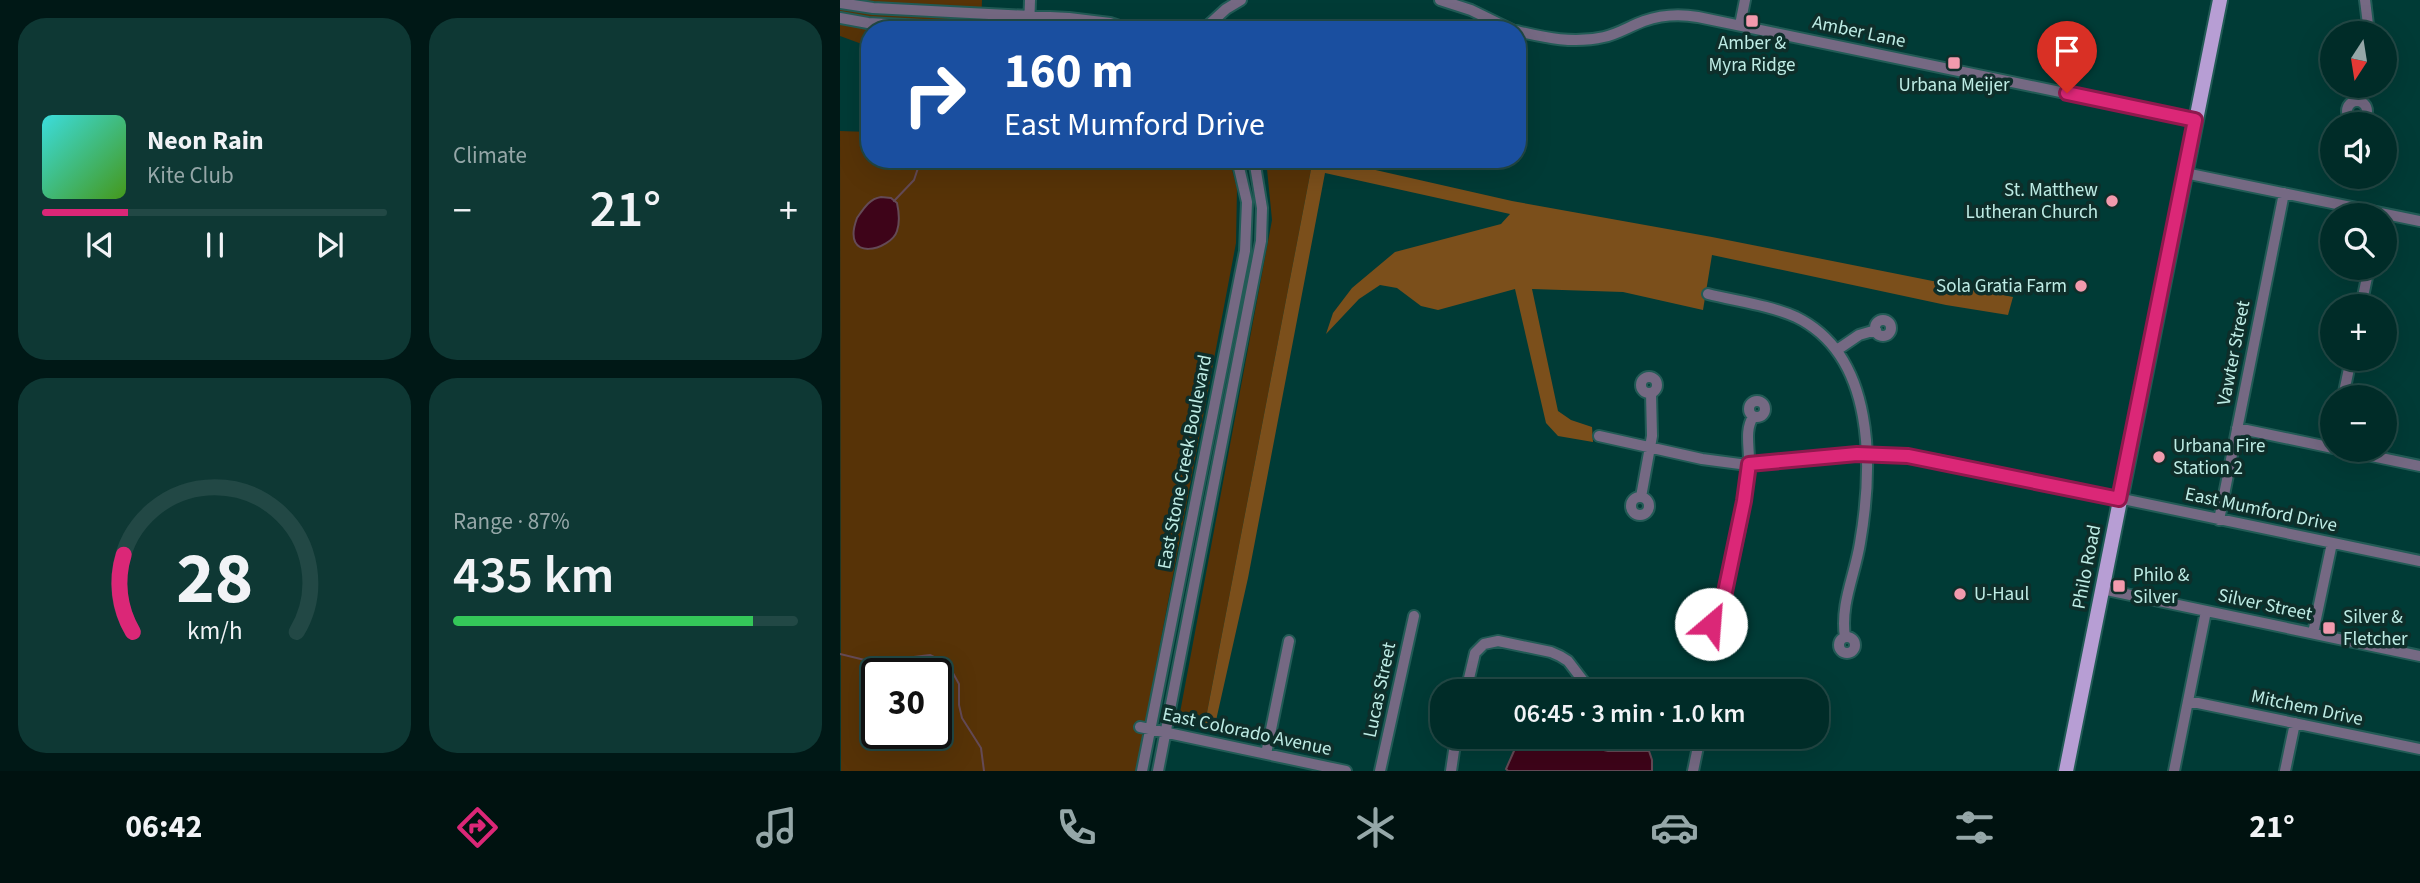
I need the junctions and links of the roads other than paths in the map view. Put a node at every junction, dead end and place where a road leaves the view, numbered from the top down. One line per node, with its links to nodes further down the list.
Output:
1 (1030, 0): 8 (street)
2 (1241, 0): 12 (street)
3 (1440, 0): 13 (street, Amber Lane)
4 (1745, 0): 16 (street)
5 (2220, 0): 20 (main road, Philo Road)
6 (2365, 0): 14 (street)
7 (840, 3): 8 (street)
8 (1030, 16): 10 (street); 11 (street)
9 (840, 18): 15 (street)
10 (1030, 21)
11 (1097, 21)
12 (1213, 21)
13 (1491, 21)
14 (2367, 21)
15 (861, 22)
16 (1740, 25): 17 (street, Amber Lane); 20 (street, Amber Lane)
17 (1526, 32)
18 (2360, 98): 19 (street)
19 (2359, 101)
20 (2195, 120): 23 (main road, Philo Road)
21 (1239, 168): 31 (street, East Stone Creek Boulevard)
22 (1256, 168): 32 (street, East Stone Creek Boulevard)
23 (2185, 173): 24 (street); 44 (main road, Philo Road)
24 (2284, 193): 25 (street); 35 (street, Vawter Street)
25 (2329, 203)
26 (2397, 217): 27 (street)
27 (2420, 221)
28 (1708, 294): 30 (street)
29 (1876, 330): 30 (street)
30 (1837, 350): 39 (street)
31 (1224, 357): 32 (street); 52 (street, East Stone Creek Boulevard)
32 (1244, 360): 54 (street, East Stone Creek Boulevard)
33 (1651, 393): 38 (street)
34 (1753, 416): 41 (street)
35 (2237, 428): 37 (street); 45 (street, Vawter Street)
36 (1599, 436): 38 (street, East Mumford Drive)
37 (2320, 445)
38 (1651, 448): 41 (street, East Mumford Drive); 43 (street)
39 (1866, 454): 41 (street, East Mumford Drive); 44 (street, East Mumford Drive); 55 (street)
40 (2397, 461): 42 (street)
41 (1749, 464): 51 (street)
42 (2420, 466)
43 (1641, 497)
44 (2119, 499): 45 (street, East Mumford Drive); 48 (main road, Philo Road)
45 (2219, 520): 46 (street, East Mumford Drive)
46 (2332, 542): 47 (street, East Mumford Drive); 53 (street)
47 (2420, 561)
48 (2102, 589): 49 (street, Silver Street); 74 (main road, Philo Road)
49 (2206, 611): 53 (street, Silver Street); 60 (street)
50 (1414, 616): 71 (street, Lucas Street)
51 (1720, 616)
52 (1163, 632): 54 (street); 62 (street, East Stone Creek Boulevard)
53 (2313, 633): 57 (street, Silver Street)
54 (1184, 637): 63 (street, East Stone Creek Boulevard)
55 (1845, 637)
56 (1290, 641): 67 (street)
57 (2420, 656)
58 (1468, 679): 59 (street)
59 (1582, 679)
60 (2188, 701): 61 (street, Mitchem Drive); 75 (street)
61 (2295, 723): 66 (street, Mitchem Drive); 76 (street)
62 (1145, 728): 63 (street, East Colorado Avenue); 68 (street, East Stone Creek Boulevard)
63 (1166, 733): 67 (street, East Colorado Avenue); 69 (street, East Stone Creek Boulevard)
64 (1453, 749): 72 (street)
65 (1698, 749): 73 (street)
66 (2420, 749)
67 (1266, 754): 70 (street, East Colorado Avenue)
68 (1142, 771)
69 (1158, 771)
70 (1346, 771)
71 (1380, 771)
72 (1451, 771)
73 (1693, 771)
74 (2066, 771)
75 (2174, 771)
76 (2285, 771)

